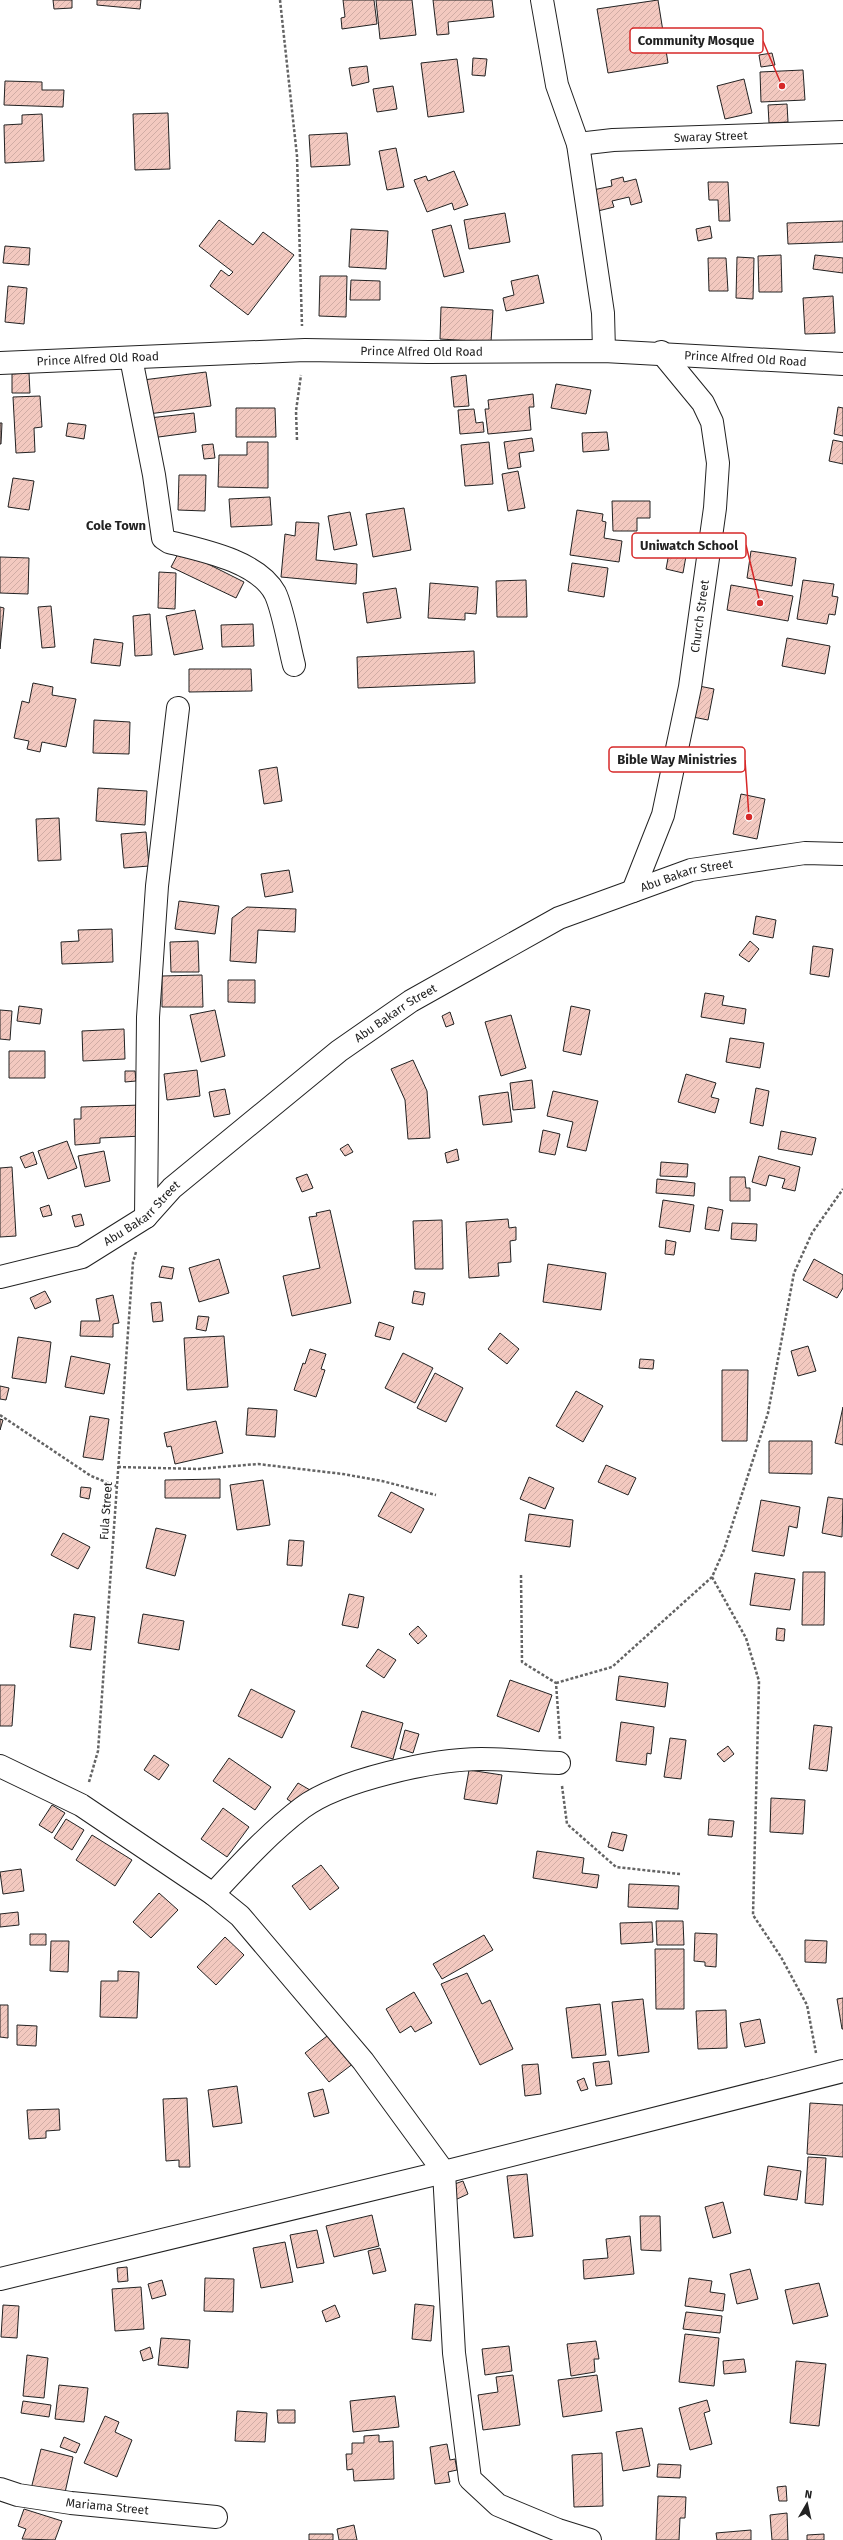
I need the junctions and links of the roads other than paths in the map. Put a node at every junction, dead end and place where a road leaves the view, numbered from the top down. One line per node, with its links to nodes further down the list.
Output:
1 (542, 0): 3 (street)
2 (843, 132): 3 (street, Swaray Street)
3 (578, 144): 4 (street)
4 (604, 350): 5 (street, Prince Alfred Old Road); 6 (street, Prince Alfred Old Road)
5 (661, 352): 8 (street, Prince Alfred Old Road); 12 (street, Church Street)
6 (131, 358): 7 (street, Prince Alfred Old Road); 9 (street)
7 (0, 363)
8 (843, 364)
9 (294, 665)
10 (178, 708): 13 (street)
11 (843, 854): 12 (street, Abu Bakarr Street)
12 (633, 890): 13 (street, Abu Bakarr Street)
13 (146, 1217): 14 (street, Abu Bakarr Street)
14 (0, 1277)
15 (559, 1763): 17 (street)
16 (0, 1766): 17 (street)
17 (212, 1894): 19 (street)
18 (843, 2071): 19 (street)
19 (444, 2172): 20 (street); 23 (street)
20 (0, 2278)
21 (0, 2489): 22 (street, Mariama Street)
22 (216, 2517)
23 (590, 2540)

